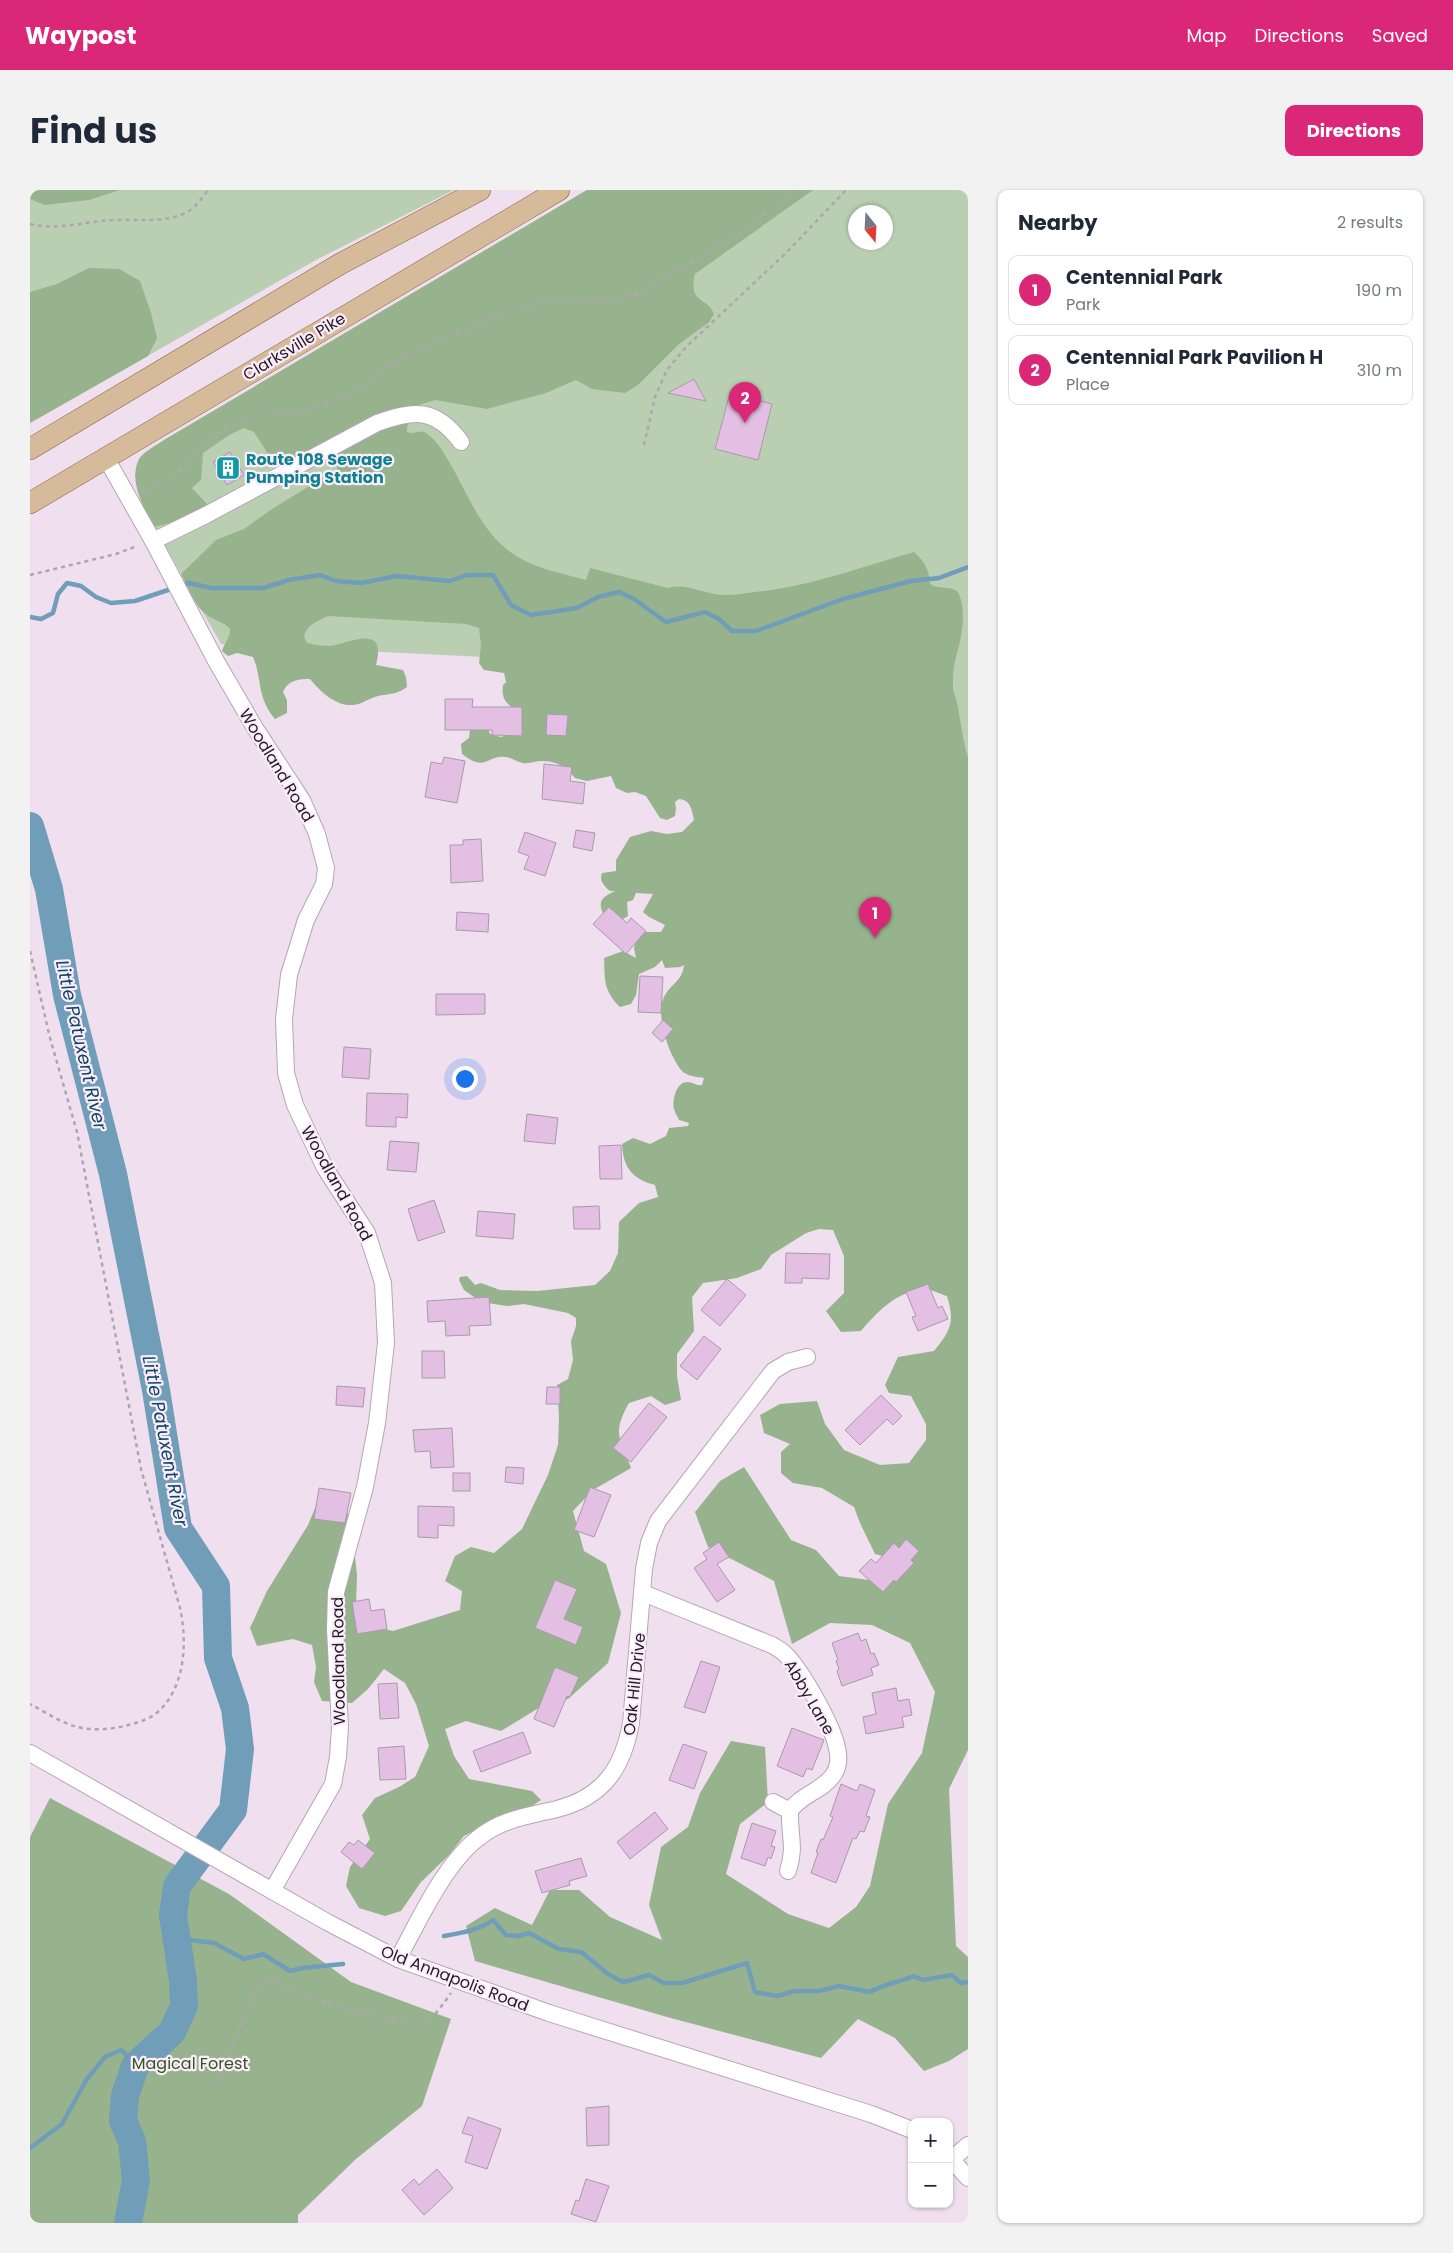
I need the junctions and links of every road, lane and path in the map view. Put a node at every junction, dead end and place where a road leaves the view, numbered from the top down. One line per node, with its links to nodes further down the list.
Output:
1 (208, 190): 6 (path)
2 (480, 190): 9 (main road)
3 (559, 190): 10 (main road, Clarksville Pike)
4 (797, 190): 11 (path)
5 (846, 190): 8 (path)
6 (30, 224)
7 (461, 442): 13 (street)
8 (644, 445)
9 (30, 449)
10 (106, 458): 11 (street, Woodland Road); 12 (main road, Clarksville Pike)
11 (130, 501): 13 (street, Woodland Road)
12 (30, 503)
13 (152, 541): 14 (path); 23 (street, Woodland Road)
14 (30, 575)
15 (30, 951): 18 (path)
16 (806, 1357): 17 (street, Oak Hill Drive)
17 (643, 1593): 21 (street, Abby Lane); 24 (street, Oak Hill Drive)
18 (30, 1704)
19 (30, 1753): 23 (street, Old Annapolis Road)
20 (772, 1802): 21 (street)
21 (790, 1811): 22 (street)
22 (788, 1871)
23 (272, 1891): 24 (street, Old Annapolis Road)
24 (398, 1959): 25 (street, Old Annapolis Road)
25 (459, 1982): 26 (path); 27 (street, Old Annapolis Road)
26 (216, 2085)
27 (908, 2128)
28 (968, 2145): 29 (street)
29 (953, 2156)
30 (953, 2160): 31 (street)
31 (968, 2178)

